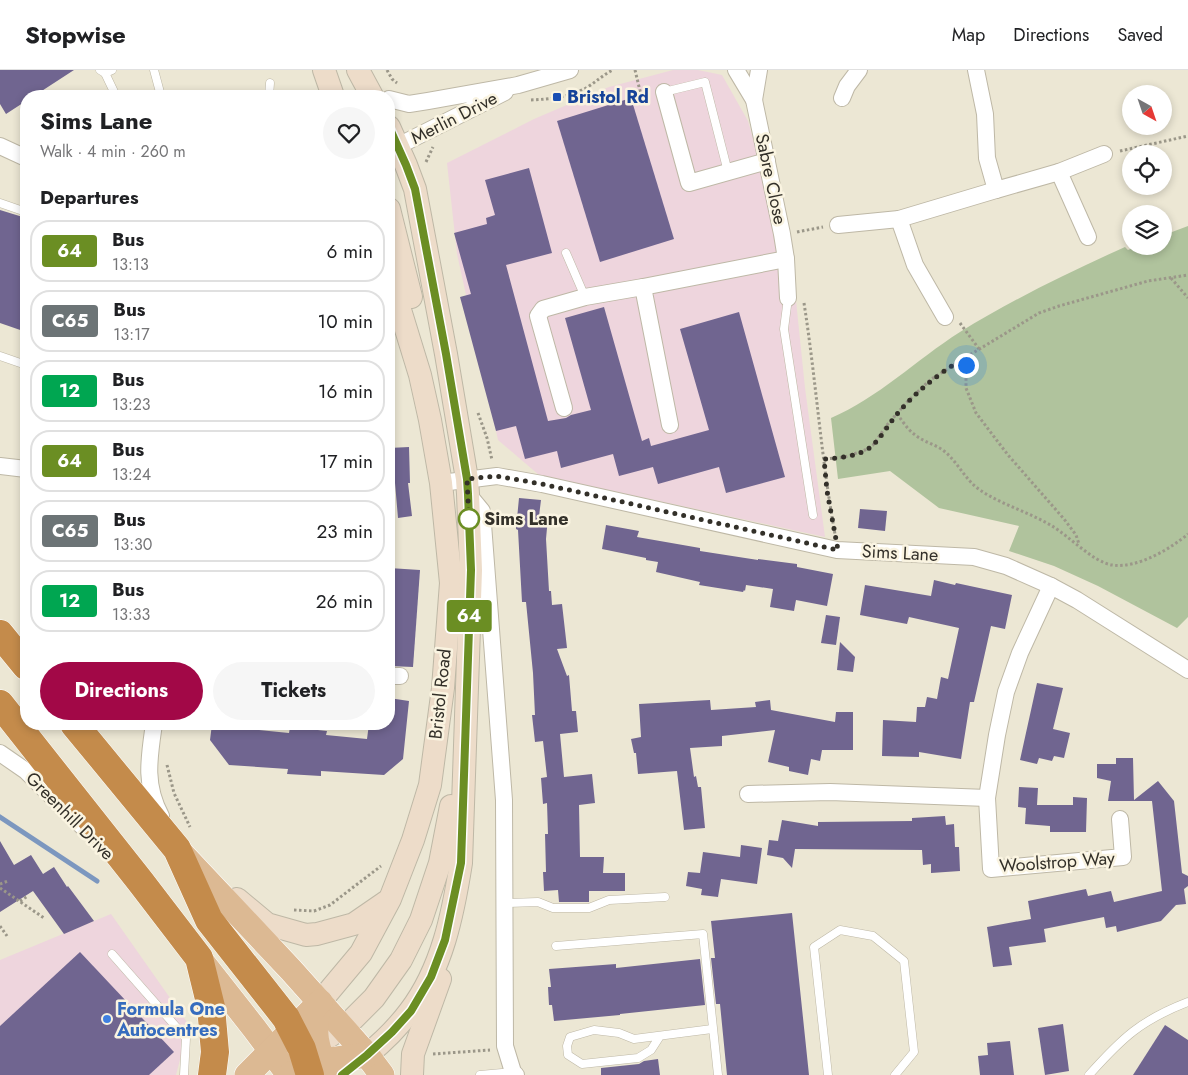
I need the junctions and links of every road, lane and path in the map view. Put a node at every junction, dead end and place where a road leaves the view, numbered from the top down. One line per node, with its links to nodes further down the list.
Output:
1 (154, 70): 15 (lane)
2 (324, 70): 17 (main road)
3 (570, 70): 13 (street, Merlin Drive)
4 (614, 70): 22 (path)
5 (635, 70): 19 (path)
6 (736, 70): 21 (street, Sabre Close)
7 (759, 70): 21 (street, Sabre Close)
8 (976, 70): 35 (street)
9 (106, 71): 14 (lane)
10 (854, 72): 20 (street)
11 (364, 81): 18 (street)
12 (270, 83): 16 (lane)
13 (518, 85): 24 (street, Merlin Drive); 27 (street, Merlin Drive)
14 (114, 90)
15 (159, 90)
16 (269, 90)
17 (331, 90)
18 (376, 90)
19 (664, 92): 33 (street); 33 (lane)
20 (842, 98)
21 (754, 100): 32 (street, Sabre Close)
22 (525, 101)
23 (395, 102): 24 (street, Merlin Drive)
24 (408, 104): 25 (street, Merlin Drive)
25 (395, 109)
26 (1188, 136): 30 (path)
27 (395, 139)
28 (0, 146): 31 (street)
29 (395, 146): 64 (main road, Bristol Road)
30 (1104, 154): 34 (street)
31 (20, 155)
32 (767, 161): 33 (street); 41 (street, Sabre Close)
33 (728, 172)
34 (1060, 172): 35 (street); 42 (street)
35 (996, 190): 38 (street)
36 (0, 204): 37 (lane)
37 (20, 210)
38 (900, 219): 39 (street); 52 (street)
39 (838, 224): 41 (path)
40 (395, 233): 56 (main road)
41 (782, 234): 44 (street, Sabre Close)
42 (1088, 238)
43 (566, 253): 49 (lane)
44 (786, 259): 47 (street); 51 (street, Sabre Close)
45 (1188, 275): 46 (path)
46 (1172, 278): 50 (path); 54 (path)
47 (644, 288): 49 (street); 59 (street)
48 (395, 294): 56 (main road, Bristol Road)
49 (585, 297): 57 (street)
50 (1188, 298)
51 (796, 299): 60 (path); 65 (lane)
52 (945, 318)
53 (0, 356): 55 (lane)
54 (963, 359): 58 (path); 67 (path)
55 (20, 362)
56 (420, 375): 63 (main road, Bristol Road)
57 (564, 408)
58 (897, 414): 60 (path); 67 (path)
59 (670, 425)
60 (824, 459): 68 (path)
61 (0, 466): 62 (street)
62 (20, 468)
63 (441, 483): 64 (street, Sims Lane); 92 (main road, Bristol Road)
64 (468, 487): 68 (street, Sims Lane); 78 (main road, Bristol Road); 94 (street, Bristol Road)
65 (813, 514)
66 (1188, 534): 67 (path)
67 (1080, 545)
68 (838, 550): 69 (street, Sims Lane)
69 (1051, 586): 72 (street, Sims Lane); 82 (street, Woolstrop Way)
70 (0, 634): 71 (highway)
71 (20, 659)
72 (1188, 670)
73 (0, 704): 74 (highway)
74 (20, 729)
75 (21, 730): 87 (highway)
76 (80, 730): 84 (highway)
77 (153, 730): 84 (street)
78 (464, 738): 88 (main road, Bristol Road); 104 (main road)
79 (0, 753): 87 (street, Greenhill Drive)
80 (167, 764): 84 (path)
81 (748, 794): 82 (street)
82 (987, 798): 83 (street, Woolstrop Way)
83 (1120, 819)
84 (184, 840): 92 (main road); 102 (main road); 111 (highway)
85 (387, 861): 95 (path)
86 (8, 881): 89 (path)
87 (140, 881): 101 (highway)
88 (458, 882): 109 (main road, Bristol Road); 117 (main road)
89 (0, 886): 93 (path)
90 (28, 896): 93 (path)
91 (665, 897): 94 (lane)
92 (390, 899): 102 (main road, Bristol Road)
93 (20, 901): 96 (path)
94 (504, 903): 107 (street, Bristol Road)
95 (292, 909)
96 (44, 918)
97 (0, 926): 98 (path)
98 (7, 936)
99 (556, 946): 105 (lane)
100 (112, 954): 113 (lane)
101 (199, 958): 108 (main road); 114 (highway)
102 (320, 1002): 104 (main road); 111 (main road)
103 (1188, 1002): 122 (lane)
104 (343, 1028): 109 (main road); 111 (main road)
105 (712, 1030): 106 (lane); 119 (lane)
106 (660, 1036): 106 (lane)
107 (505, 1042): 110 (path); 112 (street, Bristol Road)
108 (270, 1050): 111 (main road); 115 (main road)
109 (367, 1055): 111 (main road); 116 (main road)
110 (428, 1056)
111 (310, 1063)
112 (515, 1073): 118 (lane)
113 (184, 1075)
114 (212, 1075)
115 (247, 1075)
116 (382, 1075)
117 (412, 1075)
118 (480, 1075)
119 (718, 1075)
120 (828, 1075): 121 (lane)
121 (896, 1075)
122 (1089, 1075)

